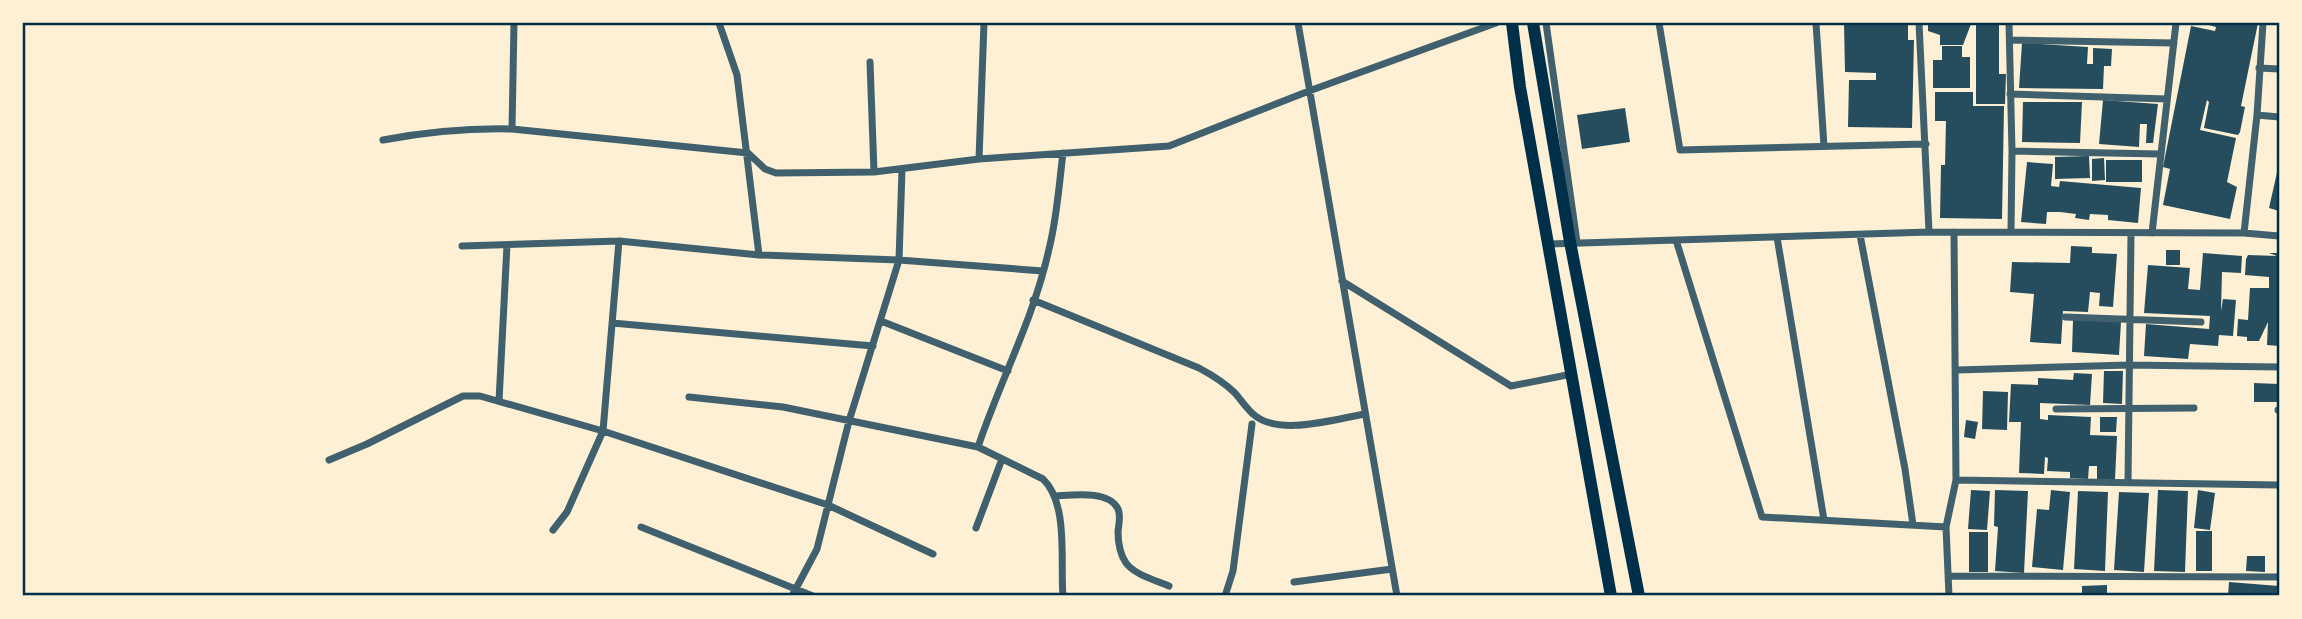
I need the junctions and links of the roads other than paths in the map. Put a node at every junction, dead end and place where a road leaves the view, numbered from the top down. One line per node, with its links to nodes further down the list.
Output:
1 (514, 23): 25 (street)
2 (719, 23): 30 (street)
3 (984, 23): 33 (street)
4 (1298, 23): 20 (street)
5 (1496, 23): 20 (street)
6 (1512, 23): 48 (main road)
7 (1533, 23): 47 (main road)
8 (1546, 23): 47 (street)
9 (1659, 23): 28 (street)
10 (1816, 23): 28 (street)
11 (1919, 23): 27 (street)
12 (2009, 23): 15 (street)
13 (2176, 23): 16 (street)
14 (2263, 23): 18 (street)
15 (2010, 40): 16 (street); 21 (street)
16 (2174, 43): 22 (street)
17 (870, 62): 35 (street)
18 (2259, 68): 19 (street); 23 (street)
19 (2279, 69)
20 (1309, 91): 31 (street); 54 (street)
21 (2010, 94): 22 (street); 29 (street)
22 (2167, 99): 32 (street)
23 (2257, 115): 24 (street); 40 (street)
24 (2279, 117)
25 (512, 129): 26 (street); 30 (street)
26 (383, 140)
27 (1926, 144): 28 (street); 36 (street)
28 (1824, 146)
29 (2012, 151): 32 (street); 38 (street)
30 (748, 153): 35 (street); 51 (street)
31 (1063, 153): 33 (street); 53 (street)
32 (2160, 154): 39 (street)
33 (979, 159): 34 (street)
34 (902, 170): 35 (street); 52 (street)
35 (874, 172)
36 (1929, 232): 37 (street); 42 (street)
37 (1954, 232): 38 (street); 64 (street)
38 (2011, 232): 41 (street)
39 (2152, 233): 40 (street); 41 (street)
40 (2244, 233): 43 (street)
41 (2131, 234): 57 (street)
42 (1860, 235): 44 (street); 85 (street)
43 (2279, 236)
44 (1777, 237): 45 (street); 84 (street)
45 (1676, 240): 47 (street); 84 (street)
46 (619, 242): 49 (street); 51 (street); 60 (street)
47 (1574, 242): 48 (street); 102 (main road)
48 (1549, 244): 66 (main road)
49 (507, 245): 50 (street); 68 (street)
50 (462, 246)
51 (759, 255): 52 (street)
52 (899, 260): 53 (street); 58 (street)
53 (1043, 271): 55 (street)
54 (1342, 281): 66 (street); 72 (street)
55 (1033, 300): 65 (street); 72 (street)
56 (2065, 317): 57 (street)
57 (2129, 319): 59 (street); 62 (street)
58 (881, 321): 61 (street); 65 (street)
59 (2201, 322)
60 (612, 323): 61 (street); 75 (street)
61 (873, 346): 73 (street)
62 (2128, 365): 63 (street); 64 (street); 69 (street)
63 (2279, 367)
64 (1957, 370): 79 (street)
65 (1008, 371): 76 (street)
66 (1572, 373): 101 (main road)
67 (689, 397): 73 (street)
68 (499, 401): 75 (street); 78 (street)
69 (2128, 408): 70 (street); 71 (street); 80 (street)
70 (2194, 408)
71 (2056, 409)
72 (1365, 414): 91 (street)
73 (849, 421): 76 (street); 83 (street)
74 (1251, 425): 99 (street)
75 (603, 431): 83 (street); 89 (street)
76 (978, 447): 77 (street)
77 (1002, 459): 82 (street); 88 (street)
78 (329, 460)
79 (1956, 480): 80 (street); 87 (street)
80 (2128, 482): 81 (street)
81 (2279, 485)
82 (1056, 496): 95 (street); 98 (street)
83 (828, 505): 90 (street); 96 (street)
84 (1824, 520): 85 (street)
85 (1913, 525): 87 (street)
86 (642, 527): 96 (street)
87 (1946, 527): 92 (street)
88 (976, 528)
89 (554, 530)
90 (933, 554)
91 (1392, 569): 94 (street); 100 (street)
92 (1949, 576): 93 (street); 103 (street)
93 (2279, 577)
94 (1294, 582)
95 (1169, 586)
96 (794, 593): 97 (street)
97 (813, 596)
98 (1063, 596)
99 (1225, 596)
100 (1397, 596)
101 (1611, 596)
102 (1639, 596)
103 (1949, 596)

